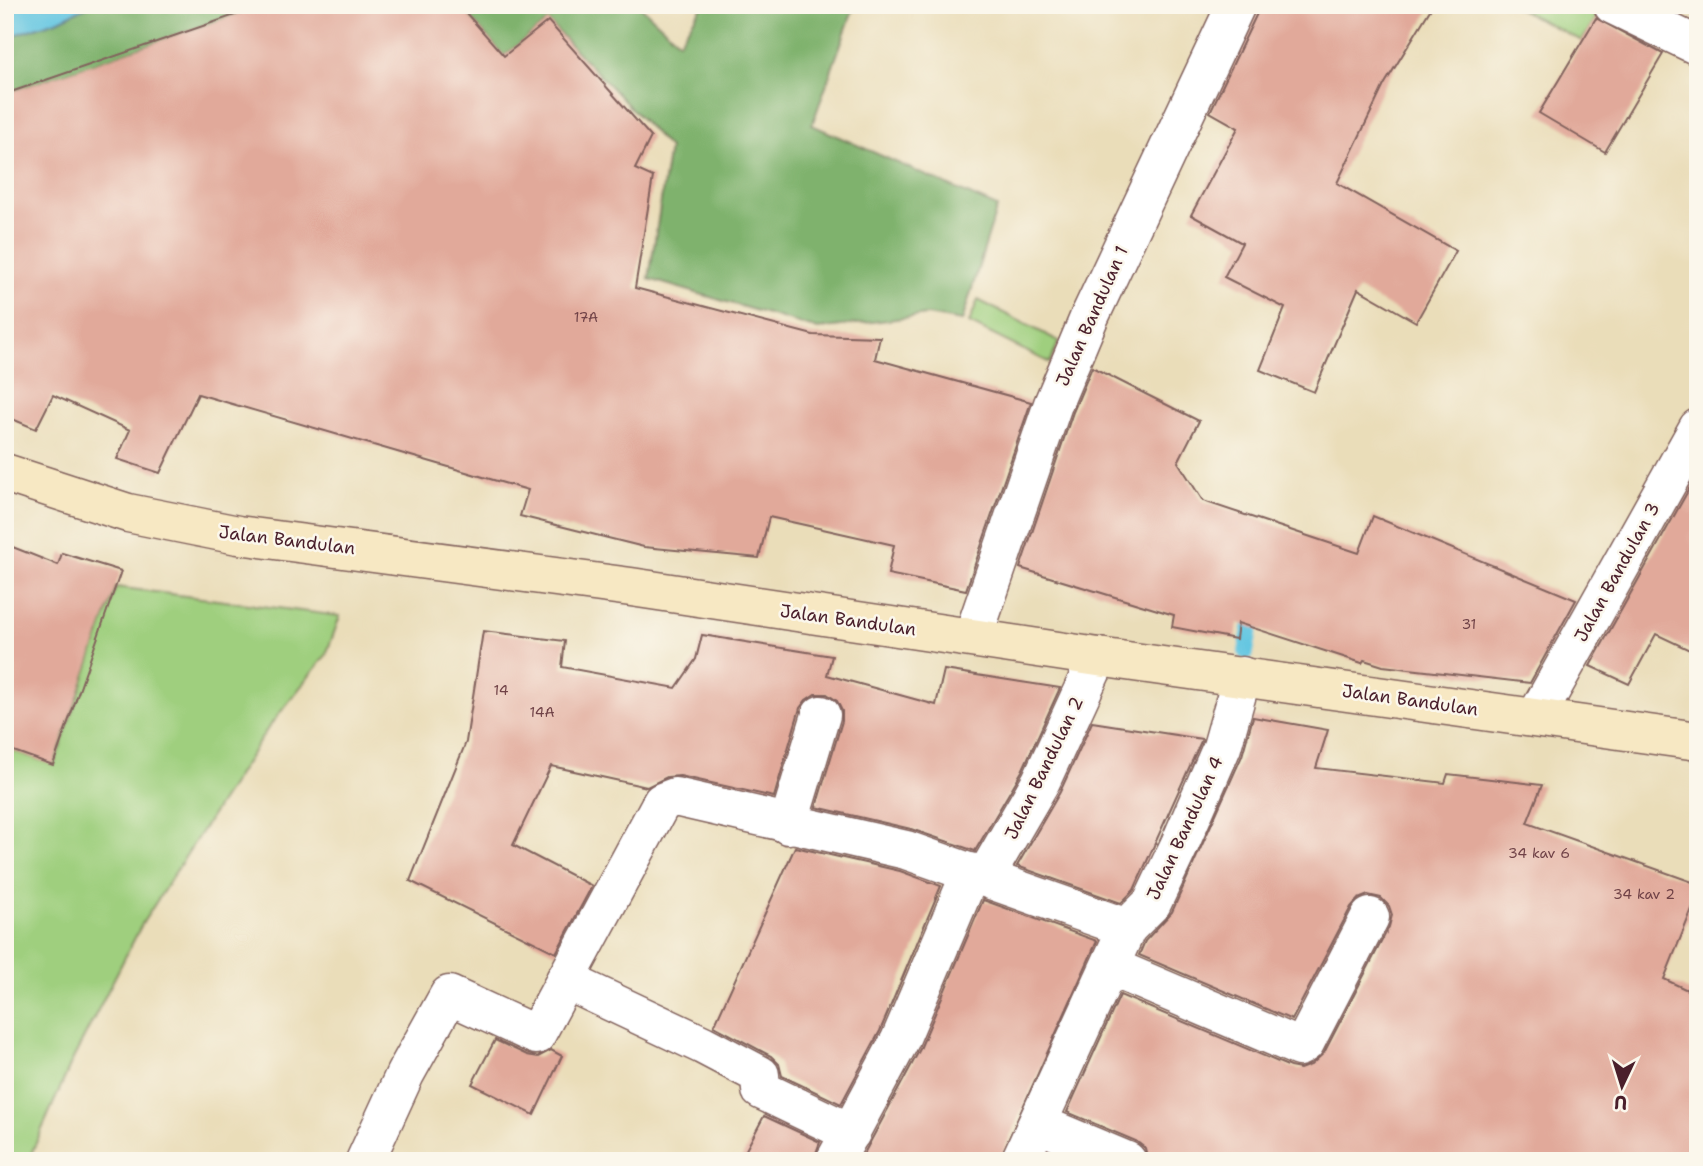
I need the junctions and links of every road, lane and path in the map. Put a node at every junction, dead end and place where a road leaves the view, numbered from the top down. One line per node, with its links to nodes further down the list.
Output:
1 (1236, 5): 6 (street, Jalan Bandulan 1)
2 (1613, 5): 3 (street)
3 (1698, 46)
4 (1698, 428): 10 (street, Jalan Bandulan 3)
5 (5, 473): 6 (main road, Jalan Bandulan)
6 (973, 637): 7 (main road, Jalan Bandulan)
7 (1098, 657): 8 (main road, Jalan Bandulan); 13 (street, Jalan Bandulan 2)
8 (1242, 676): 10 (main road, Jalan Bandulan); 15 (street, Jalan Bandulan 4)
9 (821, 715): 12 (street)
10 (1536, 717): 11 (main road, Jalan Bandulan)
11 (1698, 741)
12 (788, 825): 13 (street); 17 (street)
13 (978, 874): 15 (street); 19 (street, Jalan Bandulan 2)
14 (1370, 917): 16 (street)
15 (1127, 928): 16 (street, Jalan Bandulan 4)
16 (1111, 967): 18 (street, Jalan Bandulan 4)
17 (565, 980): 19 (street); 20 (street)
18 (1039, 1124): 21 (street, Jalan Bandulan 4); 22 (street)
19 (843, 1147)
20 (365, 1161)
21 (1020, 1161)
22 (1127, 1161)

